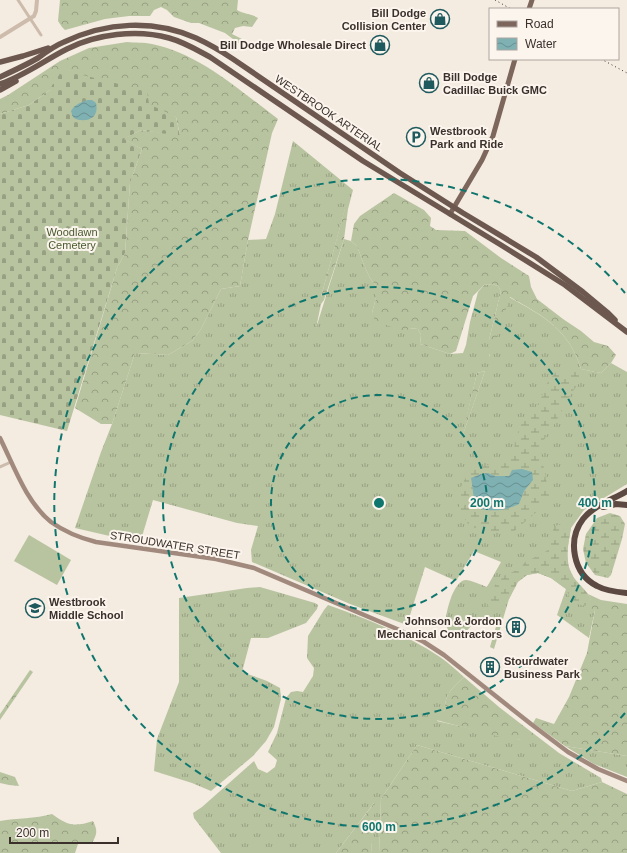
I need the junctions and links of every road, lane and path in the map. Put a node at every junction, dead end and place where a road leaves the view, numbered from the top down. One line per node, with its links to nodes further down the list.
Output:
1 (18, 0): 3 (street)
2 (37, 0): 3 (street)
3 (30, 19): 4 (street); 5 (street)
4 (41, 35)
5 (0, 37)
6 (54, 46): 8 (highway); 10 (highway, WESTBROOK ARTERIAL); 13 (highway, WESTBROOK ARTERIAL)
7 (515, 60): 13 (main road)
8 (0, 62)
9 (32, 69): 11 (highway, WESTBROOK ARTERIAL); 12 (highway); 14 (highway, WESTBROOK ARTERIAL)
10 (0, 77)
11 (0, 84)
12 (0, 90)
13 (454, 208): 14 (main road); 15 (highway, WESTBROOK ARTERIAL)
14 (450, 214): 15 (highway, WESTBROOK ARTERIAL)
15 (620, 327): 16 (highway, WESTBROOK ARTERIAL)
16 (627, 332)
17 (0, 438): 18 (main road, STROUDWATER STREET)
18 (11, 462): 19 (street); 23 (main road, STROUDWATER STREET)
19 (0, 467)
20 (627, 491): 22 (highway)
21 (627, 504): 22 (highway)
22 (627, 591)
23 (627, 781)

